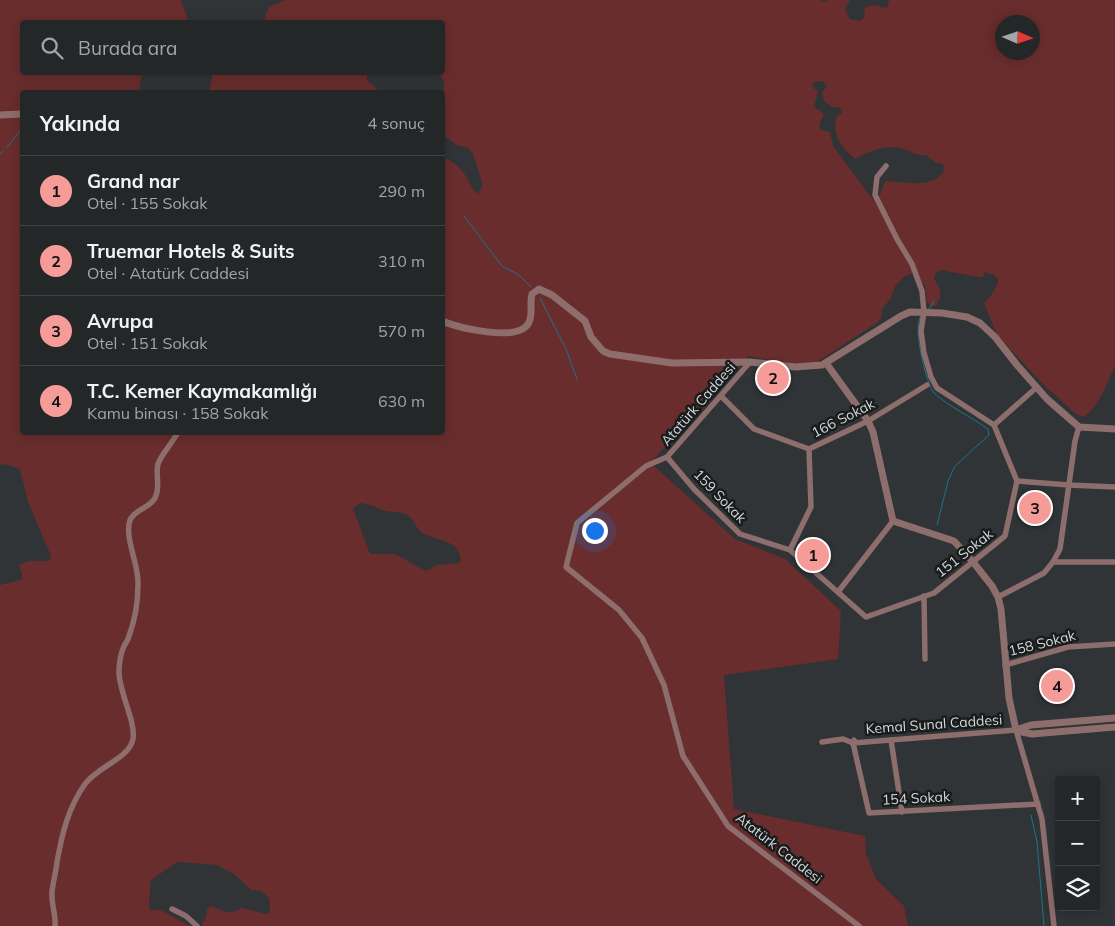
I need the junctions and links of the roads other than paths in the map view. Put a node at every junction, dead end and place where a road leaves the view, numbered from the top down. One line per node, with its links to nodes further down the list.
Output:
1 (20, 114): 2 (street)
2 (0, 115)
3 (886, 166): 4 (street)
4 (924, 312): 7 (street, Atatürk Caddesi); 9 (street, Atatürk Caddesi); 12 (street)
5 (445, 321): 6 (street, Atatürk Caddesi)
6 (750, 362): 7 (street, Atatürk Caddesi); 10 (street, Atatürk Caddesi)
7 (826, 363): 11 (street)
8 (927, 385): 11 (street, 166 Sokak)
9 (1037, 386): 12 (street); 13 (street, Atatürk Caddesi)
10 (721, 396): 16 (street, 166 Sokak); 17 (street, Atatürk Caddesi)
11 (868, 421): 16 (street, 166 Sokak); 21 (street)
12 (994, 424): 18 (street)
13 (1079, 427): 14 (street); 19 (street)
14 (1115, 429)
15 (176, 435): 43 (street)
16 (809, 449): 22 (street)
17 (667, 457): 22 (street, 159 Sokak); 45 (street, Atatürk Caddesi)
18 (1017, 481): 19 (street); 23 (street, 151 Sokak)
19 (1069, 485): 20 (street); 24 (street)
20 (1115, 486)
21 (893, 521): 23 (street); 26 (street)
22 (790, 550): 26 (street)
23 (973, 562): 27 (street, 151 Sokak); 28 (street)
24 (1053, 562): 25 (street); 28 (street)
25 (1115, 562)
26 (838, 592): 27 (street, 151 Sokak)
27 (924, 596): 30 (street)
28 (998, 597): 31 (street)
29 (1115, 644): 31 (street, 158 Sokak)
30 (926, 659)
31 (1005, 665): 35 (street)
32 (1115, 718): 33 (street, Kemal Sunal Caddesi)
33 (1059, 723): 35 (street, Kemal Sunal Caddesi); 36 (street)
34 (1115, 727): 36 (street, Kemal Sunal Caddesi)
35 (1016, 730): 36 (street, Kemal Sunal Caddesi); 37 (street, Kemal Sunal Caddesi); 40 (street)
36 (1060, 731)
37 (891, 740): 38 (street, Kemal Sunal Caddesi); 41 (street)
38 (854, 741): 39 (street, Kemal Sunal Caddesi); 41 (street, 154 Sokak)
39 (822, 742)
40 (1038, 804): 41 (street, 154 Sokak); 46 (street)
41 (902, 812)
42 (172, 908): 44 (street)
43 (55, 926)
44 (197, 926)
45 (859, 926)
46 (1054, 926)

